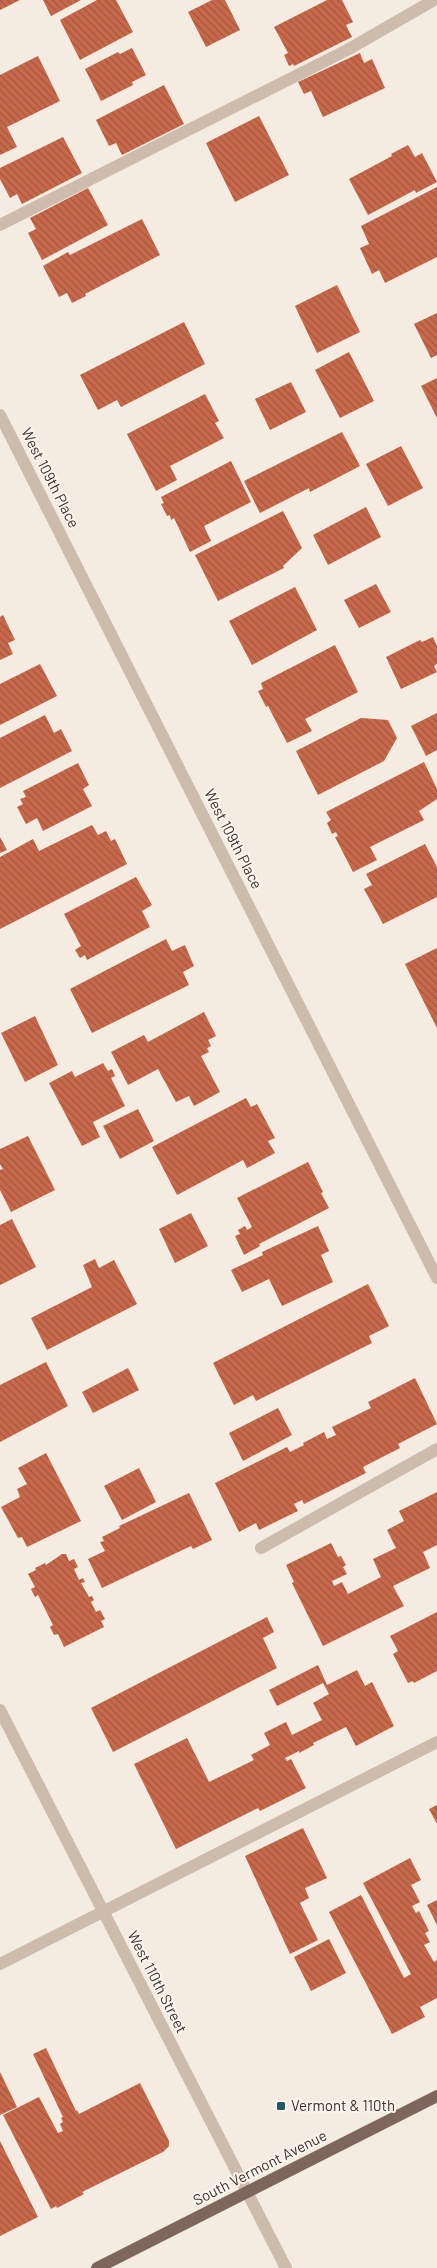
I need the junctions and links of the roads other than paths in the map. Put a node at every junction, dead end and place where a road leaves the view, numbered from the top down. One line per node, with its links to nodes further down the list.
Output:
1 (434, 0): 2 (street)
2 (0, 224)
3 (0, 415): 4 (street, West 109th Place)
4 (437, 1278)
5 (437, 1448): 6 (street)
6 (261, 1548)
7 (0, 1710): 9 (street, West 110th Street)
8 (437, 1742): 9 (street)
9 (102, 1911): 10 (street); 12 (street, West 110th Street)
10 (0, 1964)
11 (437, 2096): 12 (main road, South Vermont Avenue)
12 (247, 2193): 13 (main road, South Vermont Avenue); 14 (street, West 110th Street)
13 (97, 2268)
14 (286, 2268)

